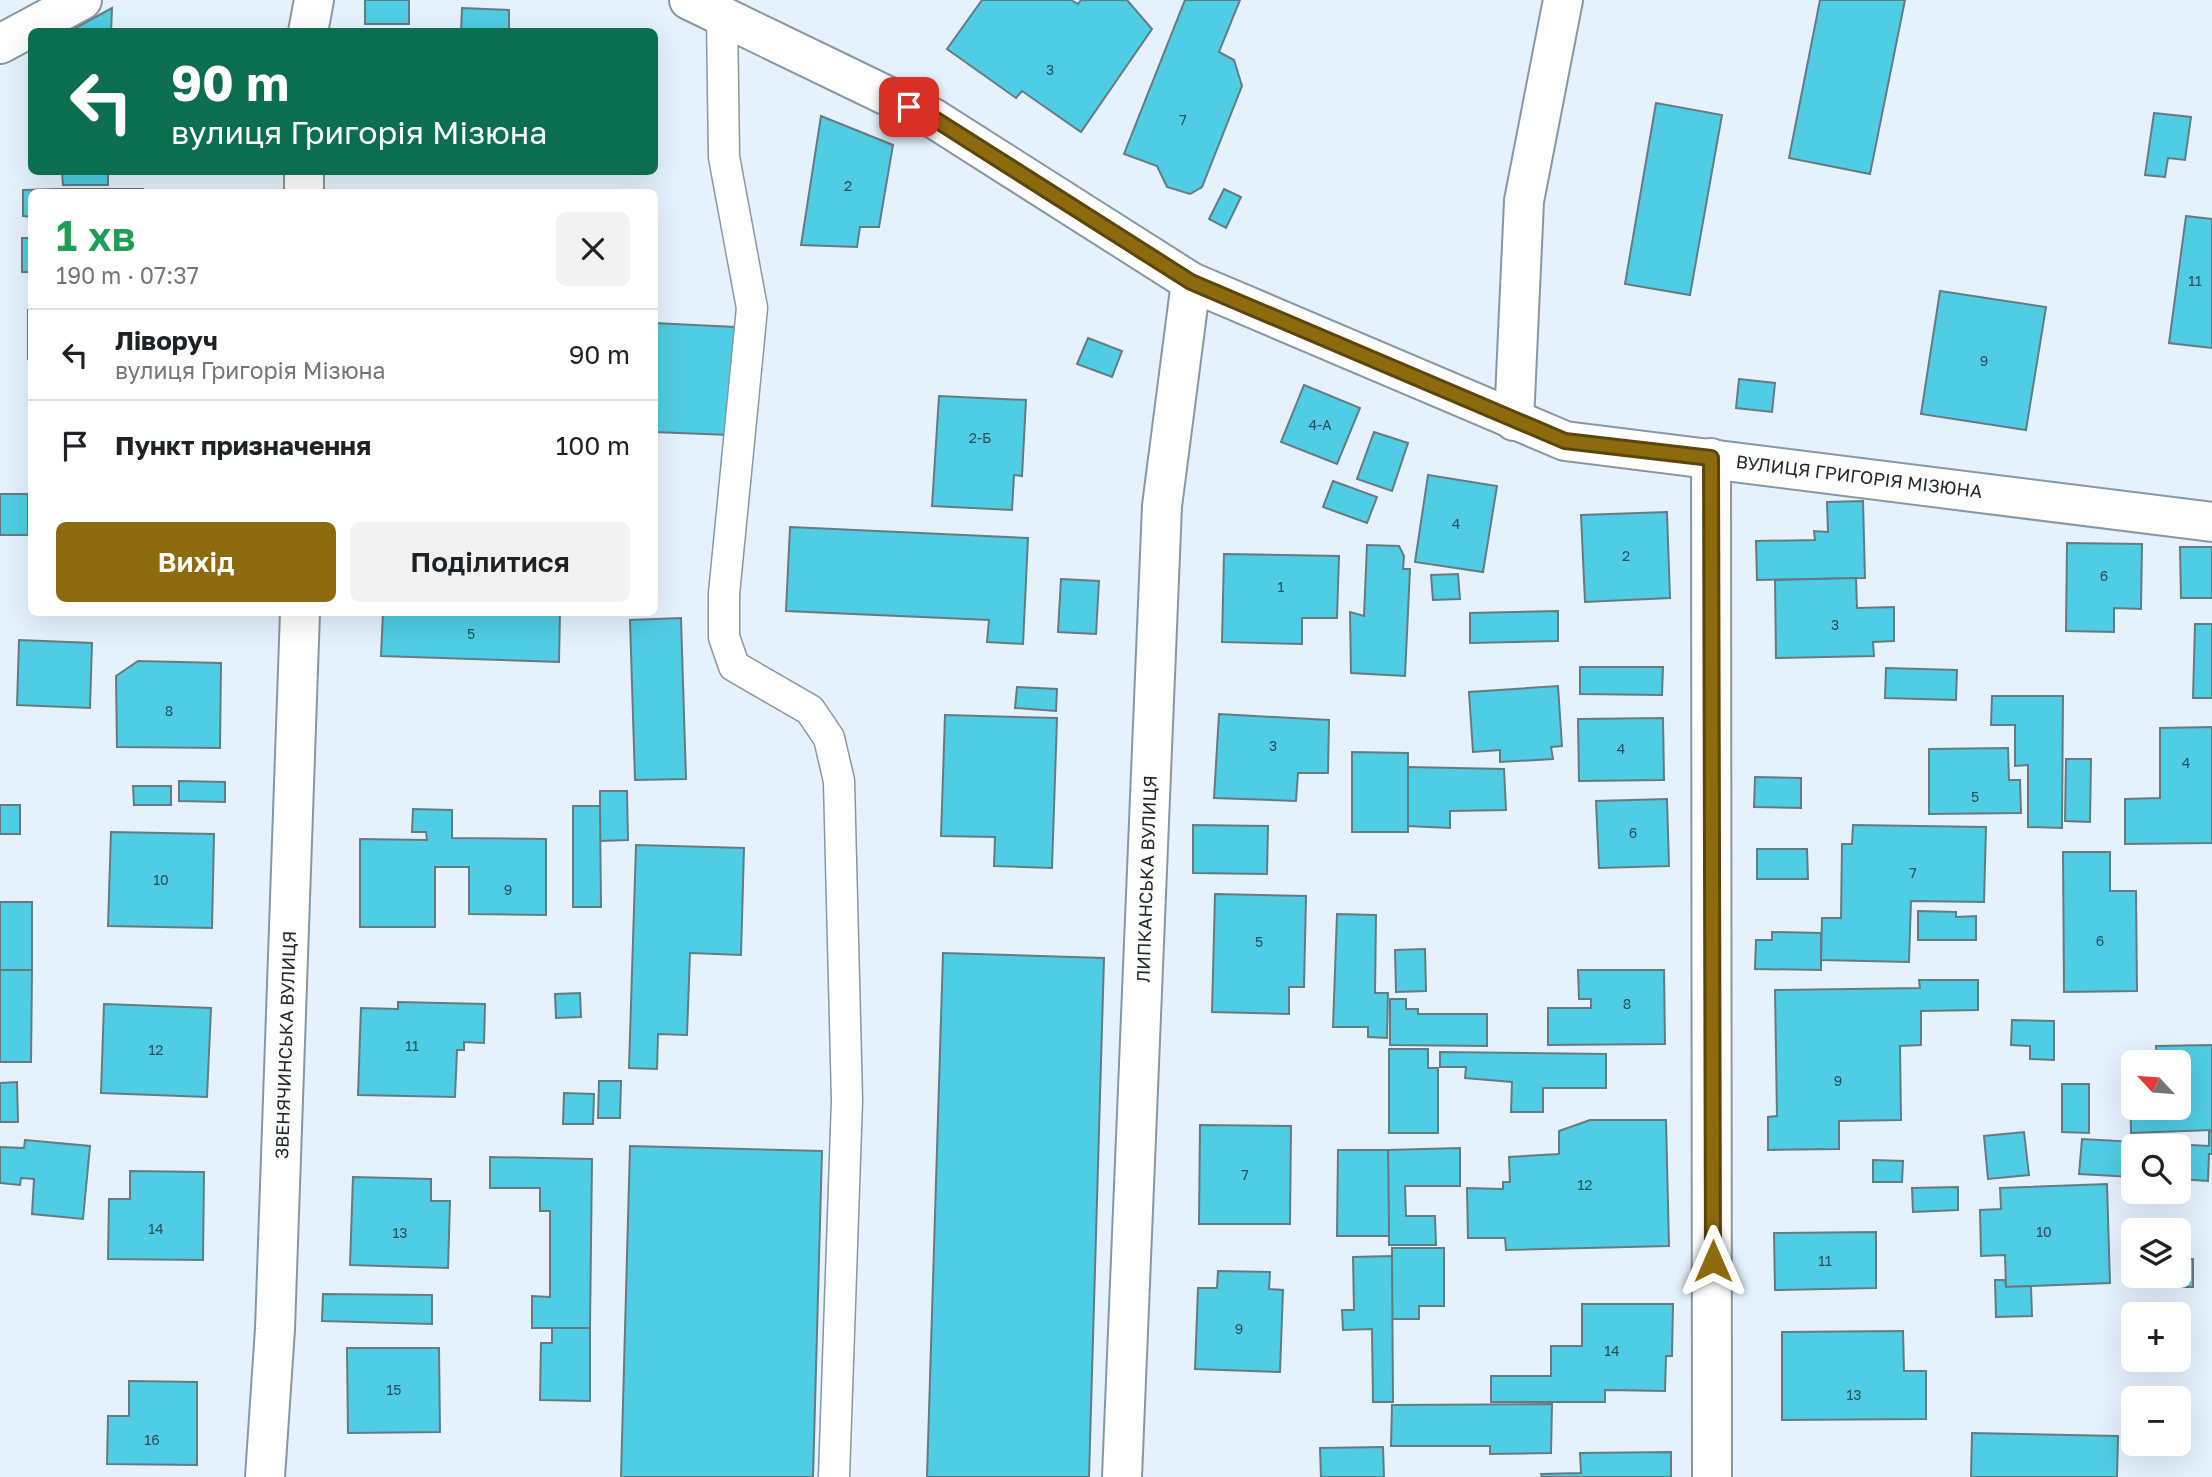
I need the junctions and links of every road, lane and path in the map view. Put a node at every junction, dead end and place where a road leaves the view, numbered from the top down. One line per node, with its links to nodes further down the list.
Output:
1 (82, 0): 6 (street)
2 (314, 0): 7 (street)
3 (689, 0): 5 (street, ВУЛИЦЯ ГРИГОРІЯ МІЗЮНА)
4 (1563, 0): 11 (street)
5 (722, 18): 10 (street, ВУЛИЦЯ ГРИГОРІЯ МІЗЮНА); 16 (lane)
6 (30, 28)
7 (309, 28)
8 (28, 29): 9 (street)
9 (0, 44)
10 (1191, 282): 11 (street, ВУЛИЦЯ ГРИГОРІЯ МІЗЮНА); 17 (street, ЛИПКАНСЬКА ВУЛИЦЯ)
11 (1514, 421): 12 (street, ВУЛИЦЯ ГРИГОРІЯ МІЗЮНА)
12 (1711, 458): 13 (street, ВУЛИЦЯ ГРИГОРІЯ МІЗЮНА); 18 (street)
13 (2212, 522)
14 (300, 616): 15 (street, ЗВЕНЯЧИНСЬКА ВУЛИЦЯ)
15 (265, 1477)
16 (834, 1477)
17 (1122, 1477)
18 (1712, 1477)

